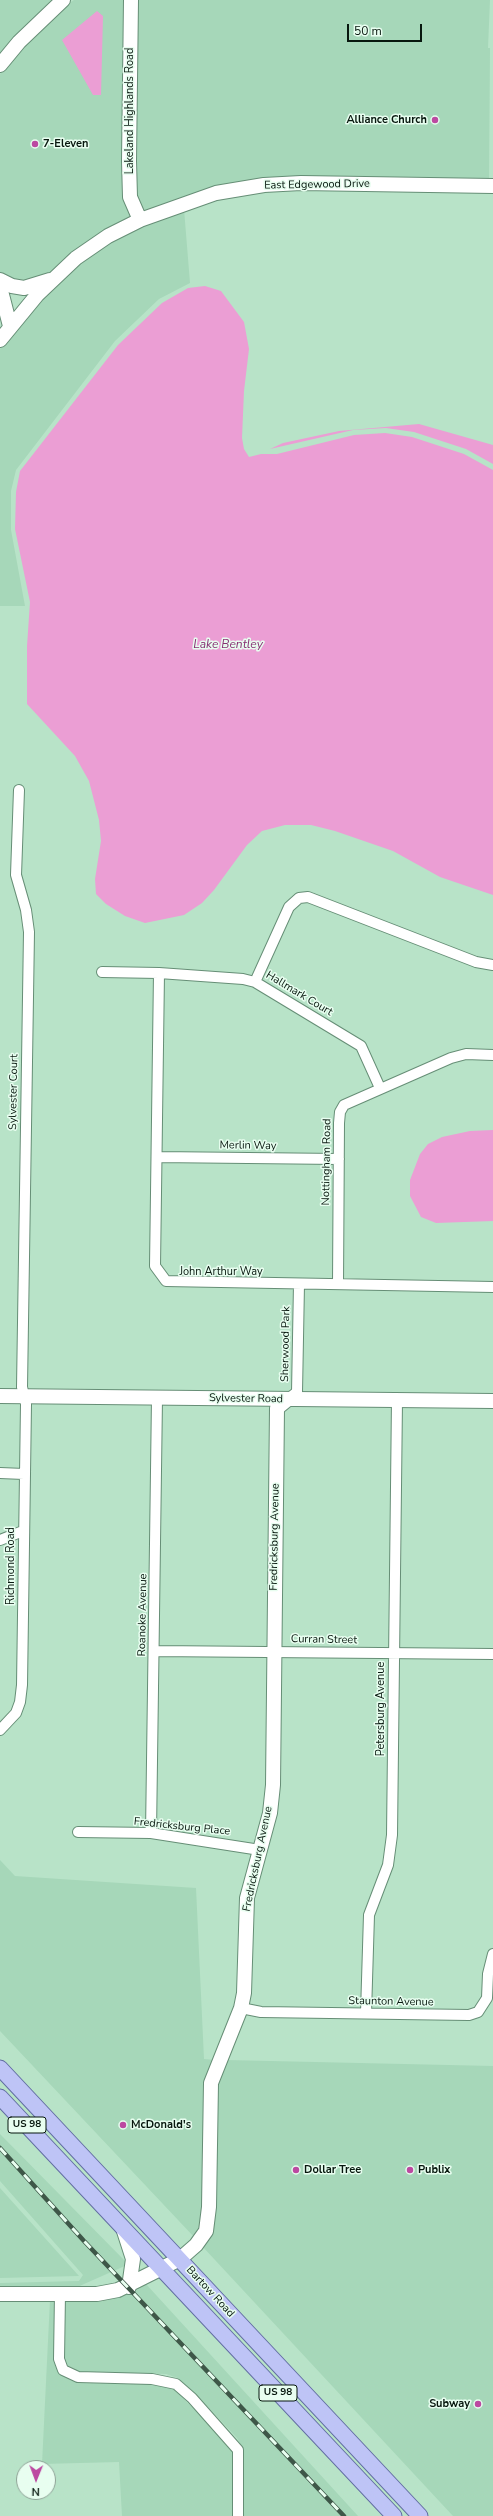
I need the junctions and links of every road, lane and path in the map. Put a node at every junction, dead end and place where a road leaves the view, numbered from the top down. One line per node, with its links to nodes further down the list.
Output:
1 (63, 0): 3 (street)
2 (131, 0): 5 (street, Lakeland Highlands Road)
3 (0, 65)
4 (493, 186): 5 (street, East Edgewood Drive)
5 (140, 220): 6 (street, East Edgewood Drive)
6 (53, 279): 7 (street); 9 (street, East Edgewood Drive)
7 (0, 280)
8 (0, 287): 9 (street)
9 (10, 326): 10 (street, East Edgewood Drive)
10 (0, 340)
11 (19, 790): 24 (street, Sylvester Court)
12 (493, 965): 15 (street)
13 (102, 972): 14 (street, Hallmark Court)
14 (159, 973): 15 (street, Hallmark Court); 18 (street, John Arthur Way)
15 (255, 982): 17 (street, Hallmark Court)
16 (493, 1055): 17 (street, Nottingham Road)
17 (380, 1088): 19 (street, Nottingham Road)
18 (157, 1157): 19 (street, Merlin Way); 20 (street, John Arthur Way)
19 (339, 1159): 21 (street, Nottingham Road)
20 (299, 1284): 21 (street, John Arthur Way); 26 (street, Sherwood Park)
21 (338, 1284): 22 (street, John Arthur Way)
22 (493, 1287)
23 (0, 1396): 24 (street, Sylvester Road)
24 (24, 1396): 25 (street, Sylvester Road); 30 (street, Richmond Road)
25 (157, 1398): 26 (street, Sylvester Road); 33 (street, Roanoke Avenue)
26 (288, 1399): 27 (street, Sylvester Road); 34 (street, Fredricksburg Avenue)
27 (396, 1400): 28 (street, Sylvester Road); 35 (street, Petersburg Avenue)
28 (493, 1401)
29 (0, 1473): 30 (street)
30 (24, 1474): 31 (street, Richmond Road)
31 (23, 1531): 32 (street); 37 (street, Richmond Road)
32 (0, 1540)
33 (154, 1651): 34 (street, Curran Street); 39 (street, Roanoke Avenue)
34 (274, 1652): 35 (street, Curran Street); 40 (street, Fredricksburg Avenue)
35 (393, 1653): 36 (street, Curran Street); 43 (street, Petersburg Avenue)
36 (493, 1654)
37 (0, 1730)
38 (78, 1832): 39 (street, Fredricksburg Place)
39 (151, 1833): 40 (street, Fredricksburg Place)
40 (260, 1850): 42 (street, Fredricksburg Avenue)
41 (493, 1954): 43 (street, Staunton Avenue)
42 (241, 2008): 43 (street, Staunton Avenue); 47 (street, Fredricksburg Avenue)
43 (366, 2014)
44 (0, 2068): 47 (main road, Bartow Road / US 98)
45 (0, 2097): 46 (main road, Bartow Road / US 98)
46 (123, 2228): 48 (main road, Bartow Road / US 98); 49 (street)
47 (180, 2259): 48 (street, Fredricksburg Avenue); 53 (main road, Bartow Road / US 98)
48 (162, 2269): 49 (street, Fredricksburg Avenue); 52 (main road, Bartow Road / US 98)
49 (129, 2286): 51 (street, Fredricksburg Avenue)
50 (0, 2294): 51 (street, Fredricksburg Avenue)
51 (60, 2294): 54 (street)
52 (248, 2360): 53 (main road); 55 (main road, Bartow Road / US 98)
53 (312, 2400): 56 (main road, Bartow Road / US 98)
54 (238, 2516)
55 (394, 2516)
56 (420, 2516)

